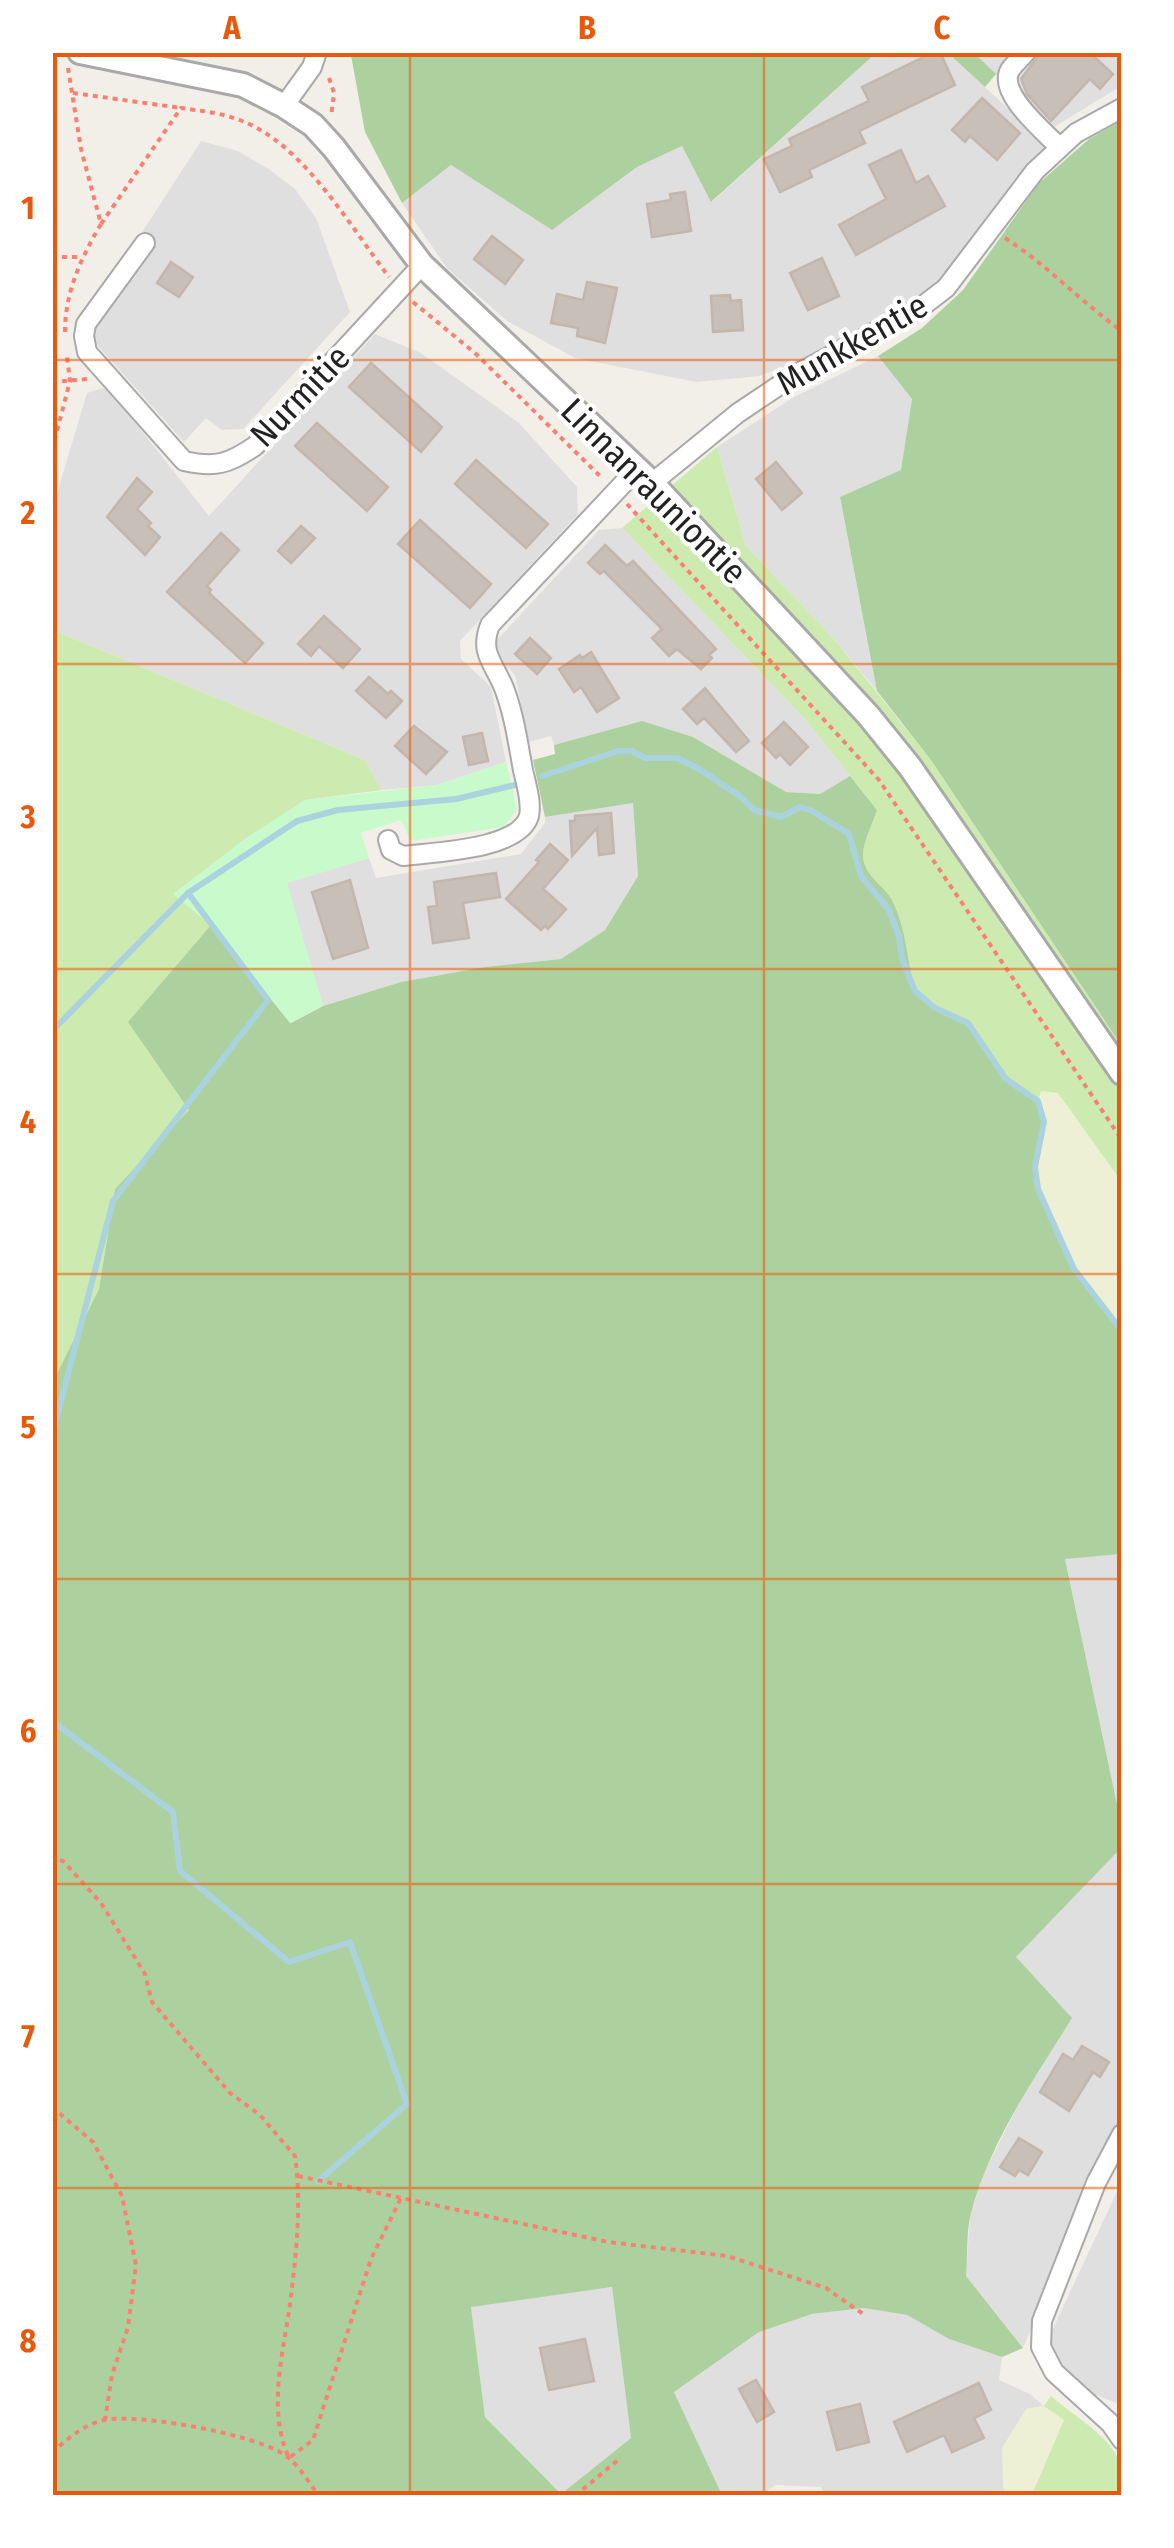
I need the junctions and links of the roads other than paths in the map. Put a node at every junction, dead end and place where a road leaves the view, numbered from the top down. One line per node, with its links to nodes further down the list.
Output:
1 (317, 52): 4 (street)
2 (1026, 52): 6 (street)
3 (74, 59): 4 (street, Linnanrauniontie)
4 (284, 106): 8 (street, Linnanrauniontie)
5 (1122, 108): 6 (street, Munkkentie)
6 (1060, 147): 9 (street, Munkkentie)
7 (145, 243): 8 (street, Nurmitie)
8 (422, 265): 9 (street, Linnanrauniontie)
9 (644, 476): 10 (street, Munkkentie); 11 (street, Linnanrauniontie)
10 (388, 840)
11 (1122, 1073)
12 (1122, 2134): 13 (street)
13 (1122, 2440)

